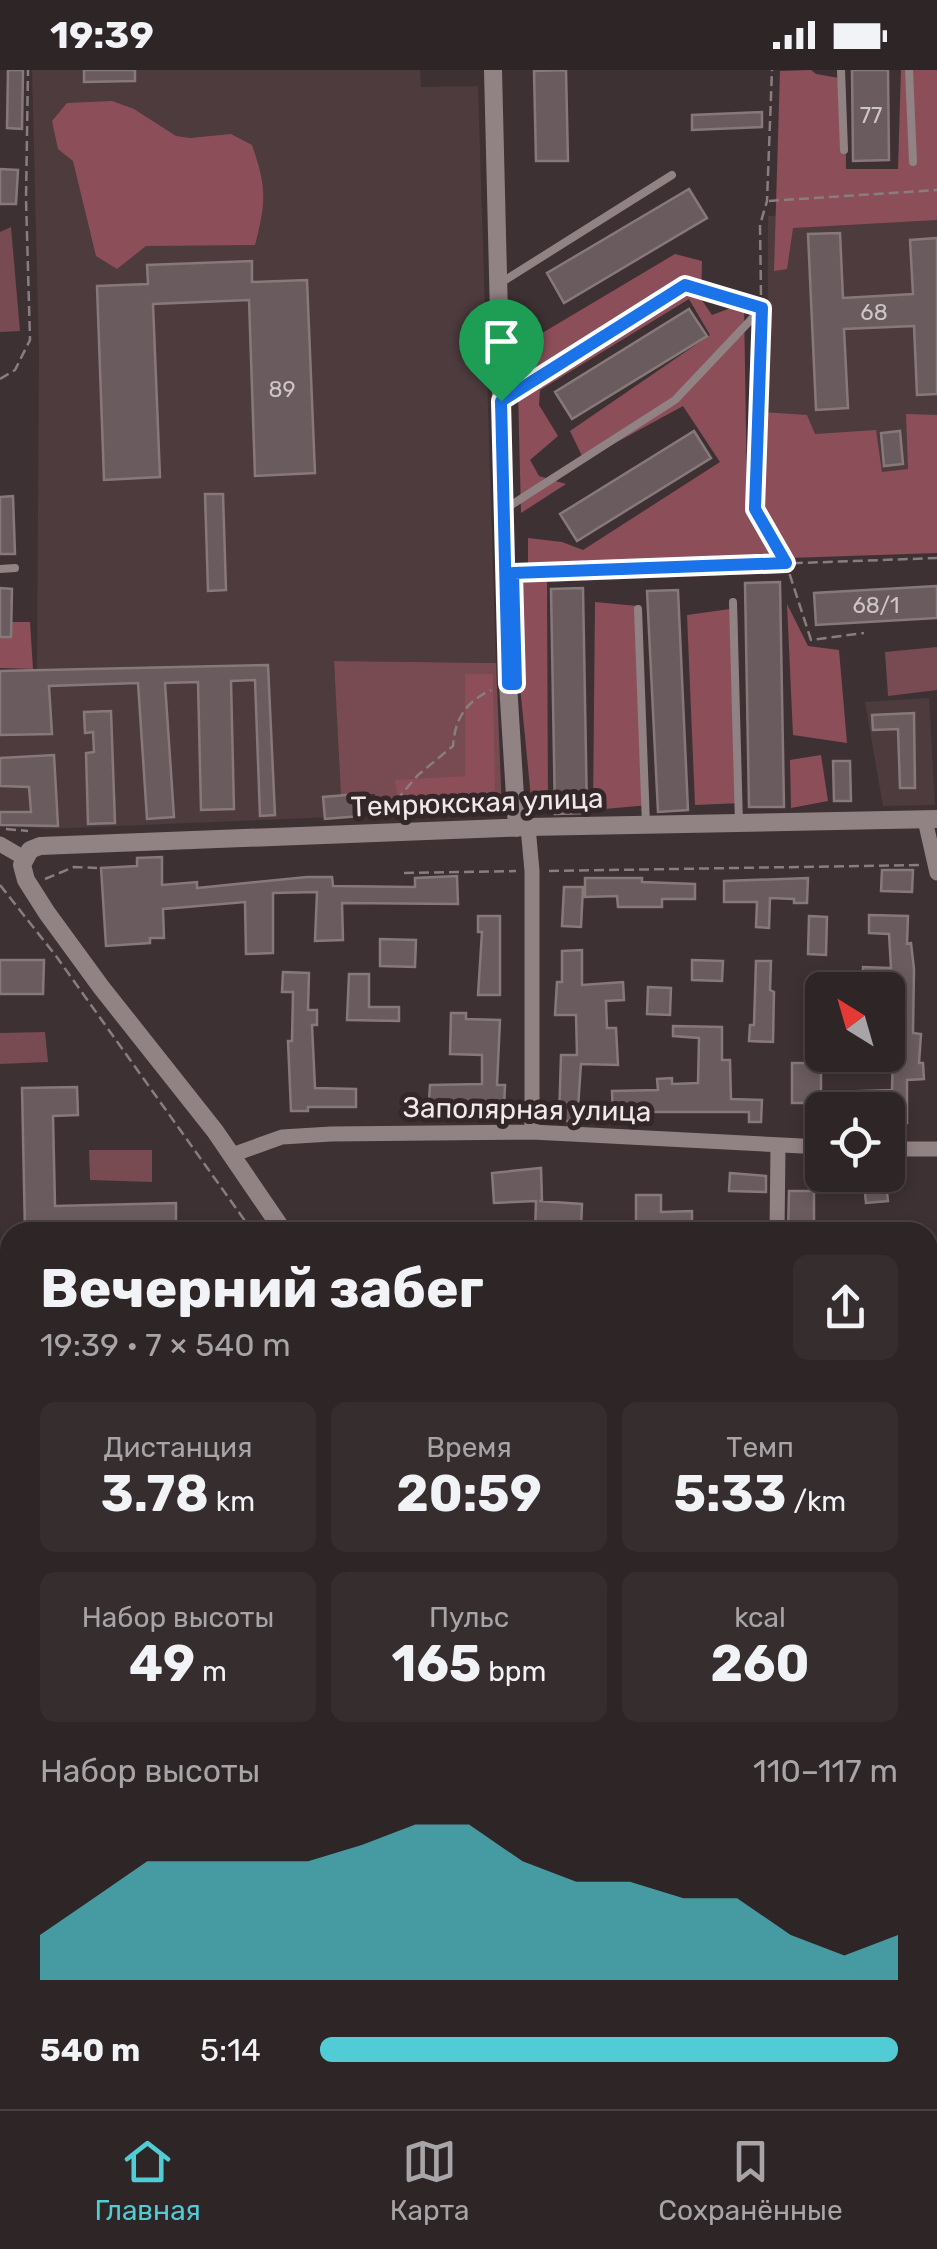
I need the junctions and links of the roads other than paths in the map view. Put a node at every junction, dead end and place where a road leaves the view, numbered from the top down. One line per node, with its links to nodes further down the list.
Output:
1 (492, 70): 7 (street)
2 (841, 70): 4 (lane)
3 (908, 70): 5 (lane)
4 (844, 150)
5 (913, 162)
6 (672, 175): 7 (lane)
7 (498, 284): 8 (street)
8 (501, 401): 9 (street); 9 (lane)
9 (504, 510): 17 (street)
10 (14, 568): 11 (lane)
11 (0, 569)
12 (733, 602): 15 (lane)
13 (638, 609): 16 (lane)
14 (931, 820): 15 (street, Темрюкская улица); 20 (street)
15 (739, 824): 16 (street, Темрюкская улица)
16 (646, 825): 17 (street, Темрюкская улица)
17 (522, 828): 19 (street, Темрюкская улица); 22 (street)
18 (0, 844): 19 (street)
19 (24, 858): 27 (street)
20 (936, 865): 21 (street)
21 (937, 873)
22 (532, 1132): 23 (street, Заполярная улица); 27 (street, Заполярная улица)
23 (778, 1147): 24 (street, Заполярная улица); 29 (street)
24 (805, 1148)
25 (905, 1149): 26 (street)
26 (937, 1150)
27 (232, 1155): 28 (street)
28 (277, 1222)
29 (777, 1222)

